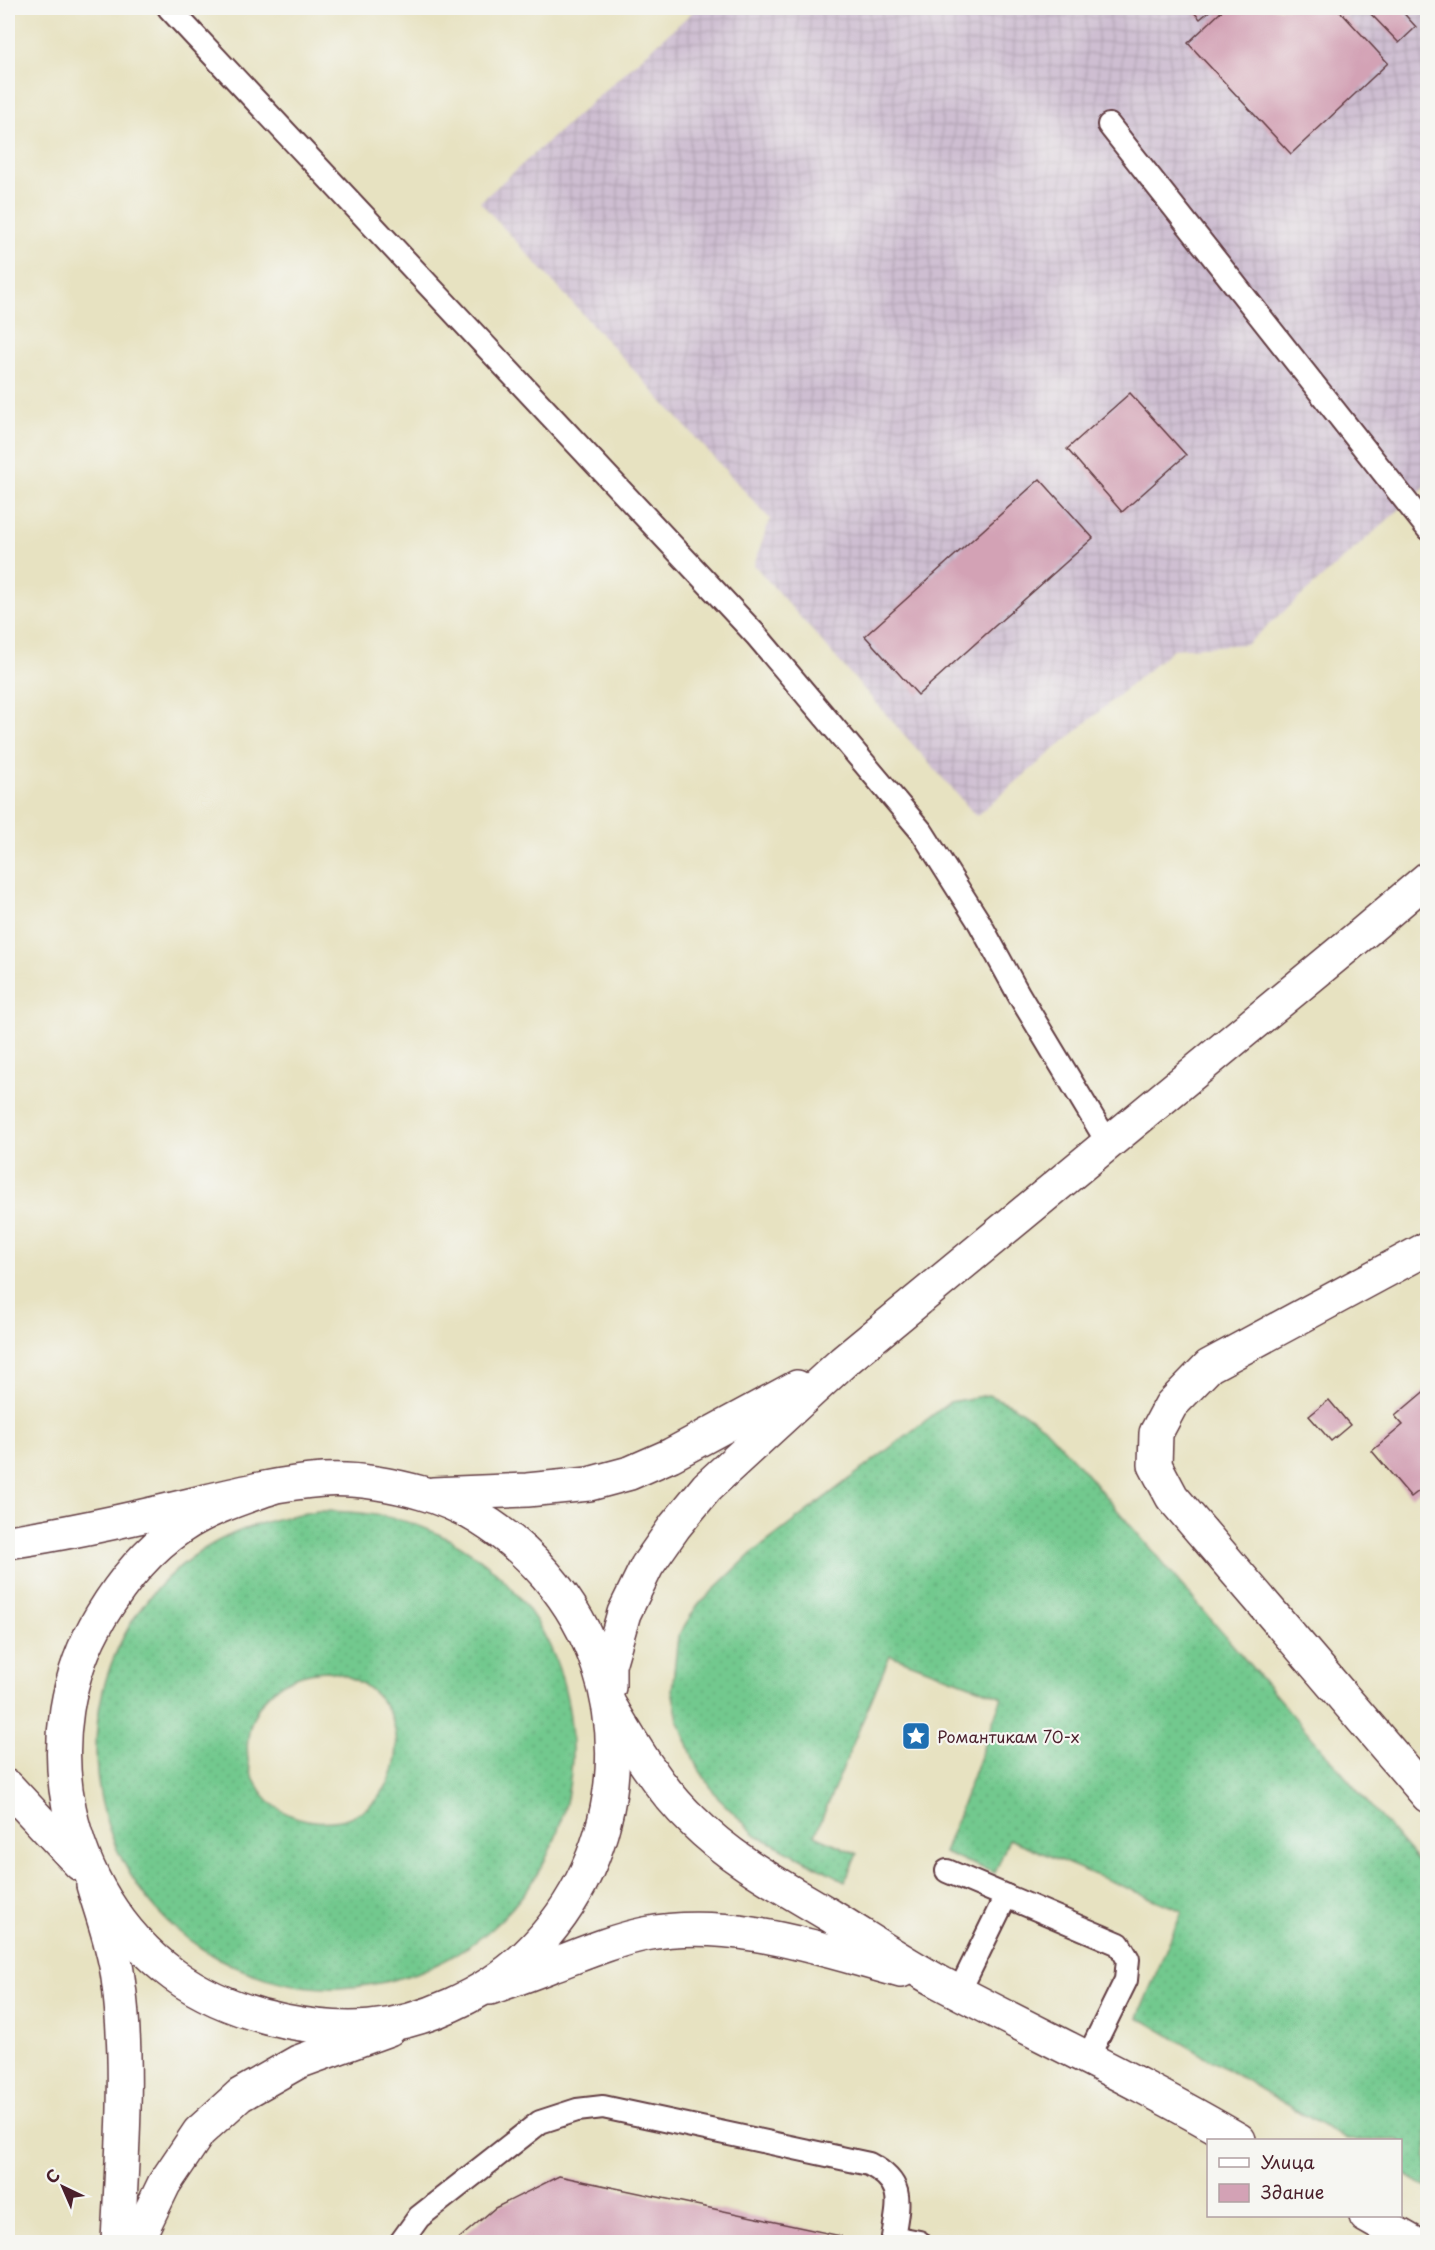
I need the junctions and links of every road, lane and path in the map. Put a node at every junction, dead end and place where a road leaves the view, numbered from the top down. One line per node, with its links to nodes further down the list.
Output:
1 (169, 8): 5 (lane)
2 (1109, 125): 3 (lane)
3 (1428, 529)
4 (1428, 878): 5 (main road)
5 (1108, 1143): 7 (main road)
6 (1428, 1248): 13 (main road)
7 (843, 1362): 9 (main road); 11 (main road)
8 (273, 1487): 9 (main road); 10 (main road); 15 (main road)
9 (427, 1494): 11 (main road)
10 (8, 1542)
11 (609, 1704): 17 (main road); 18 (main road)
12 (8, 1787): 15 (main road)
13 (1428, 1796)
14 (947, 1871): 16 (lane)
15 (90, 1875): 19 (main road); 24 (main road)
16 (1006, 1896): 17 (lane); 20 (lane)
17 (948, 1986): 18 (main road); 20 (main road)
18 (480, 1991): 19 (main road)
19 (427, 2016): 25 (main road)
20 (1088, 2057): 21 (main road)
21 (1237, 2139)
22 (1368, 2217): 28 (main road)
23 (892, 2240): 26 (lane); 27 (lane)
24 (118, 2242)
25 (136, 2242)
26 (401, 2242)
27 (919, 2242)
28 (1412, 2242)

